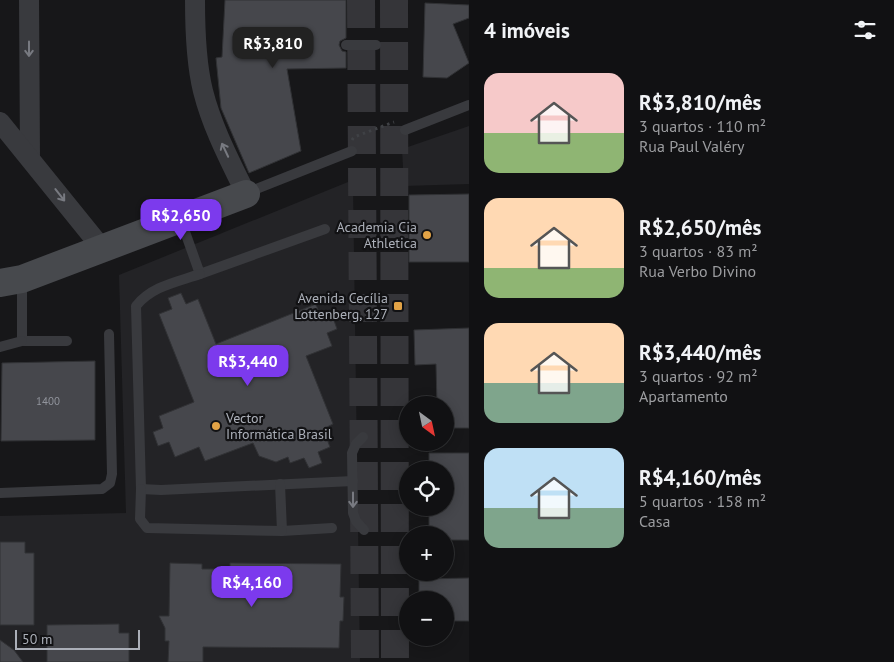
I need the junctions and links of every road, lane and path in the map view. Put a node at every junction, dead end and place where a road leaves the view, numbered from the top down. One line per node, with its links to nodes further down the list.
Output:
1 (29, 0): 10 (street, one-way to 10)
2 (195, 0): 11 (street, one-way to 2)
3 (346, 45): 4 (lane)
4 (376, 45)
5 (469, 105): 7 (lane)
6 (0, 122): 10 (street)
7 (420, 124): 8 (lane); 9 (path)
8 (405, 130)
9 (349, 152): 11 (lane)
10 (30, 156): 14 (street, one-way to 14)
11 (246, 194): 14 (street); 15 (lane)
12 (325, 229): 15 (lane)
13 (153, 242): 14 (lane)
14 (108, 245): 16 (street)
15 (200, 274): 24 (lane)
16 (11, 281): 18 (lane)
17 (109, 334): 25 (lane)
18 (22, 341): 19 (lane); 20 (lane)
19 (67, 341)
20 (0, 347)
21 (363, 438): 22 (lane)
22 (353, 481): 23 (lane); 27 (lane, one-way to 27)
23 (280, 484): 24 (lane); 28 (lane)
24 (140, 489): 28 (lane)
25 (0, 493)
26 (332, 528): 28 (lane)
27 (364, 530)
28 (282, 531)

